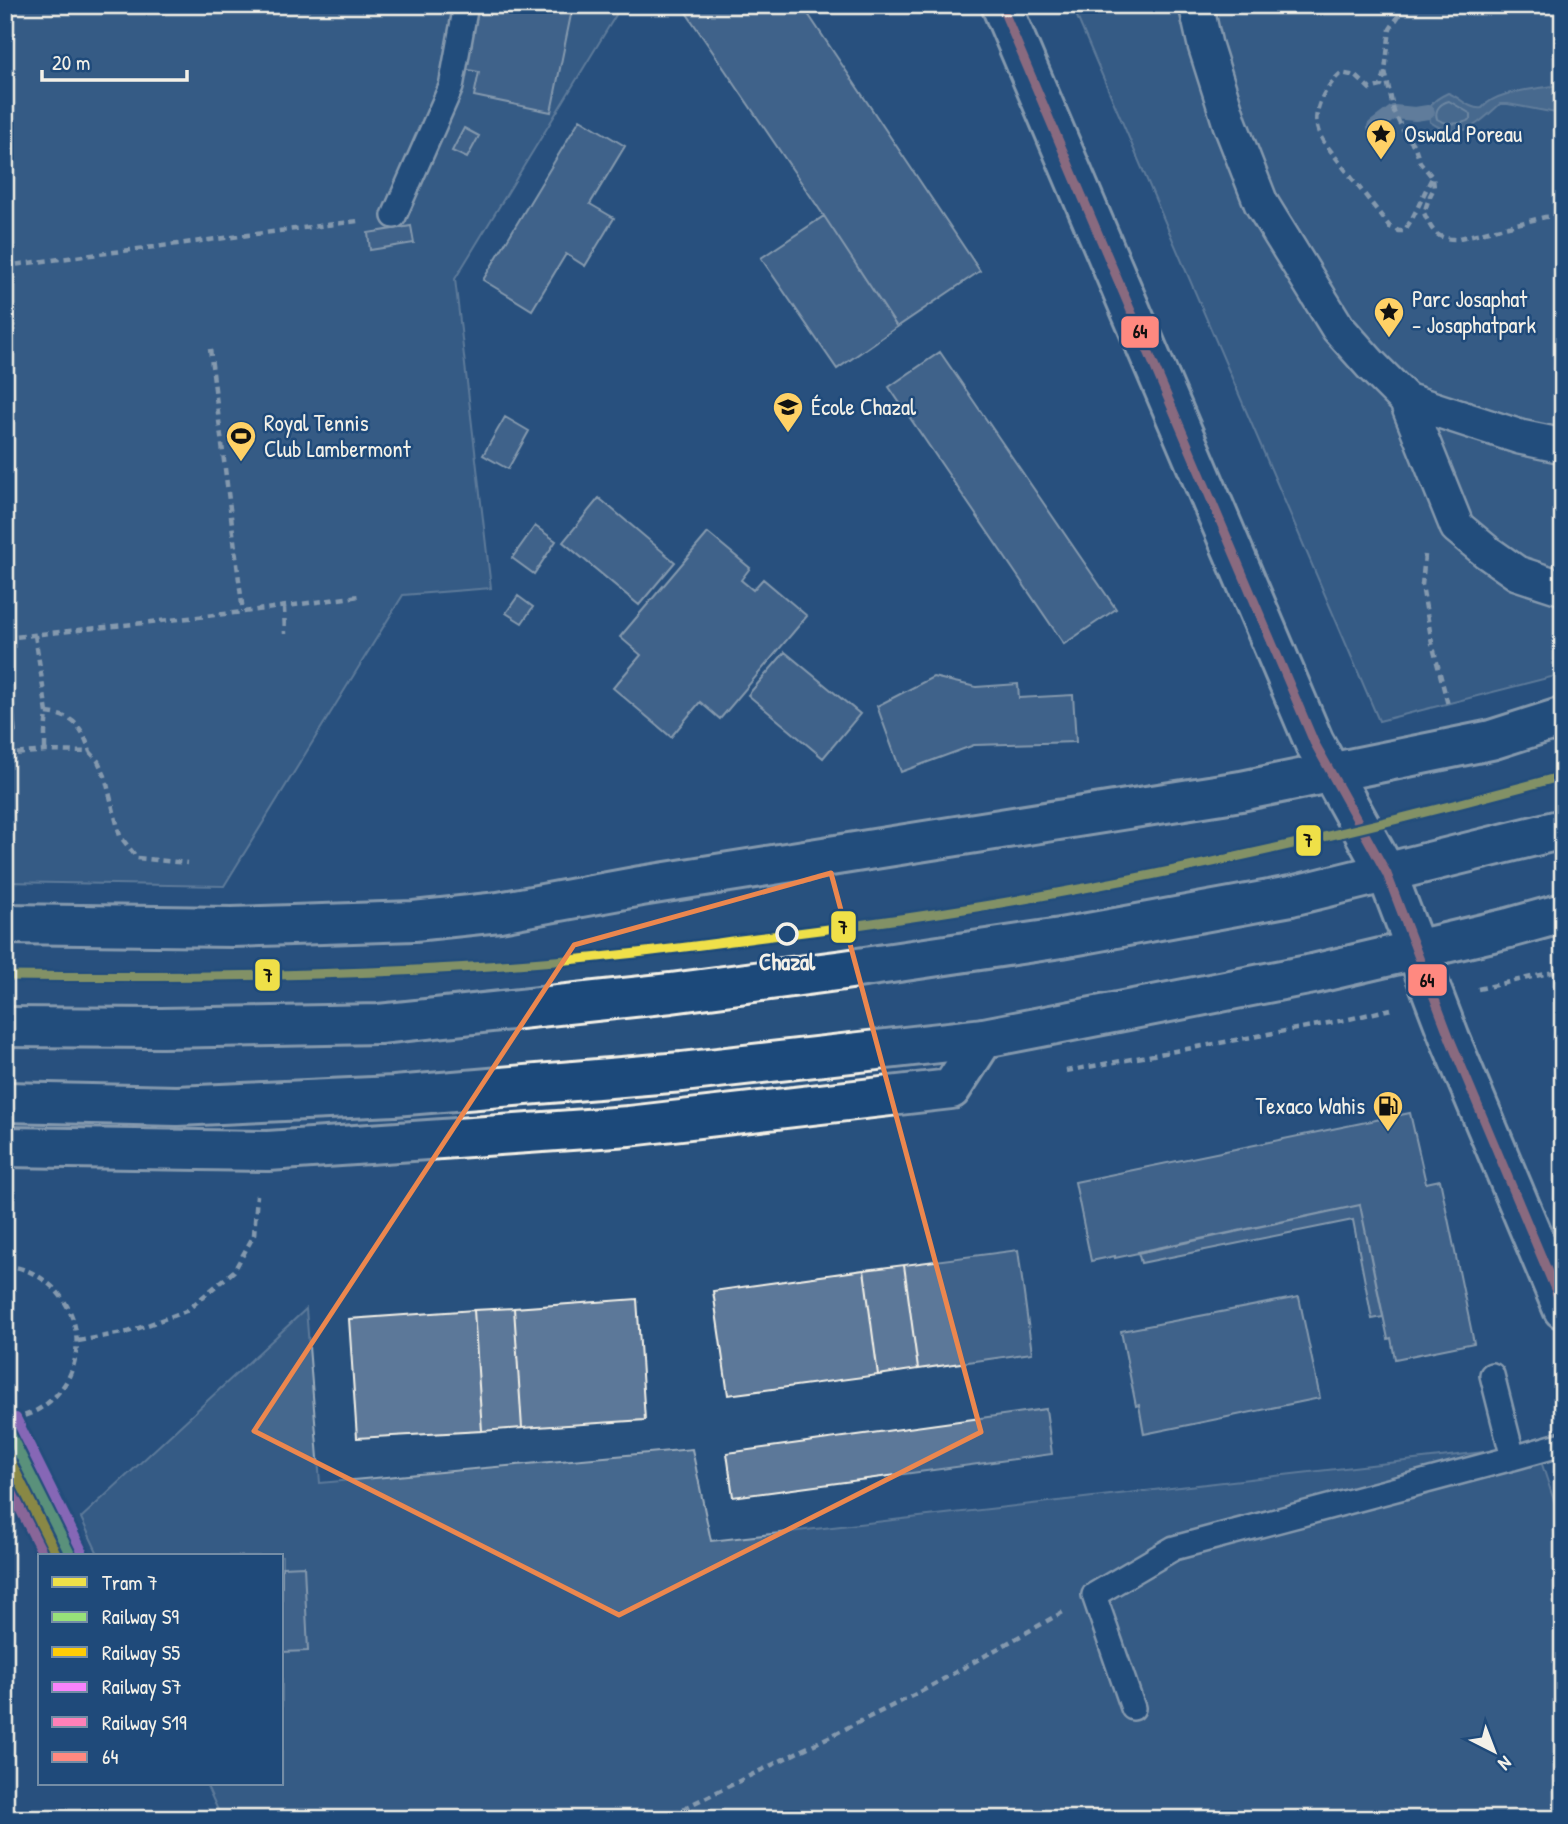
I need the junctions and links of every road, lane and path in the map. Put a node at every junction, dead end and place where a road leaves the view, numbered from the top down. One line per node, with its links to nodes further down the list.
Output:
1 (466, 5): 7 (lane)
2 (1001, 5): 27 (street)
3 (1196, 5): 11 (street)
4 (1406, 5): 5 (path)
5 (1385, 71): 6 (path); 6 (path)
6 (1433, 178): 8 (path)
7 (394, 216): 9 (path)
8 (1563, 216)
9 (5, 266)
10 (210, 349): 17 (path)
11 (1406, 400): 12 (street); 13 (street)
12 (1563, 446)
13 (1447, 505): 14 (street); 22 (path)
14 (1563, 588)
15 (360, 596): 16 (path)
16 (284, 607): 17 (path); 18 (path)
17 (243, 612): 19 (path)
18 (285, 634)
19 (35, 635): 20 (path); 21 (path)
20 (5, 639)
21 (47, 713): 24 (path); 25 (path)
22 (1451, 715)
23 (1563, 716): 27 (street)
24 (45, 751): 25 (path); 26 (path)
25 (90, 752): 29 (path)
26 (5, 755)
27 (1331, 772): 30 (street); 32 (street)
28 (1563, 829): 30 (street)
29 (187, 863)
30 (1387, 874): 33 (street); 34 (street)
31 (1563, 913): 33 (street)
32 (5, 924)
33 (1415, 950): 35 (street); 41 (street)
34 (5, 1027)
35 (984, 1038): 36 (street); 37 (street)
36 (5, 1102)
37 (5, 1147)
38 (257, 1194): 42 (path)
39 (5, 1257): 40 (path)
40 (7, 1266): 42 (path)
41 (1563, 1309)
42 (78, 1341): 44 (path)
43 (1492, 1376): 46 (lane)
44 (5, 1420)
45 (1563, 1444): 46 (lane)
46 (1513, 1458): 47 (lane)
47 (1094, 1595): 48 (lane); 49 (path)
48 (1133, 1708)
49 (662, 1819)

